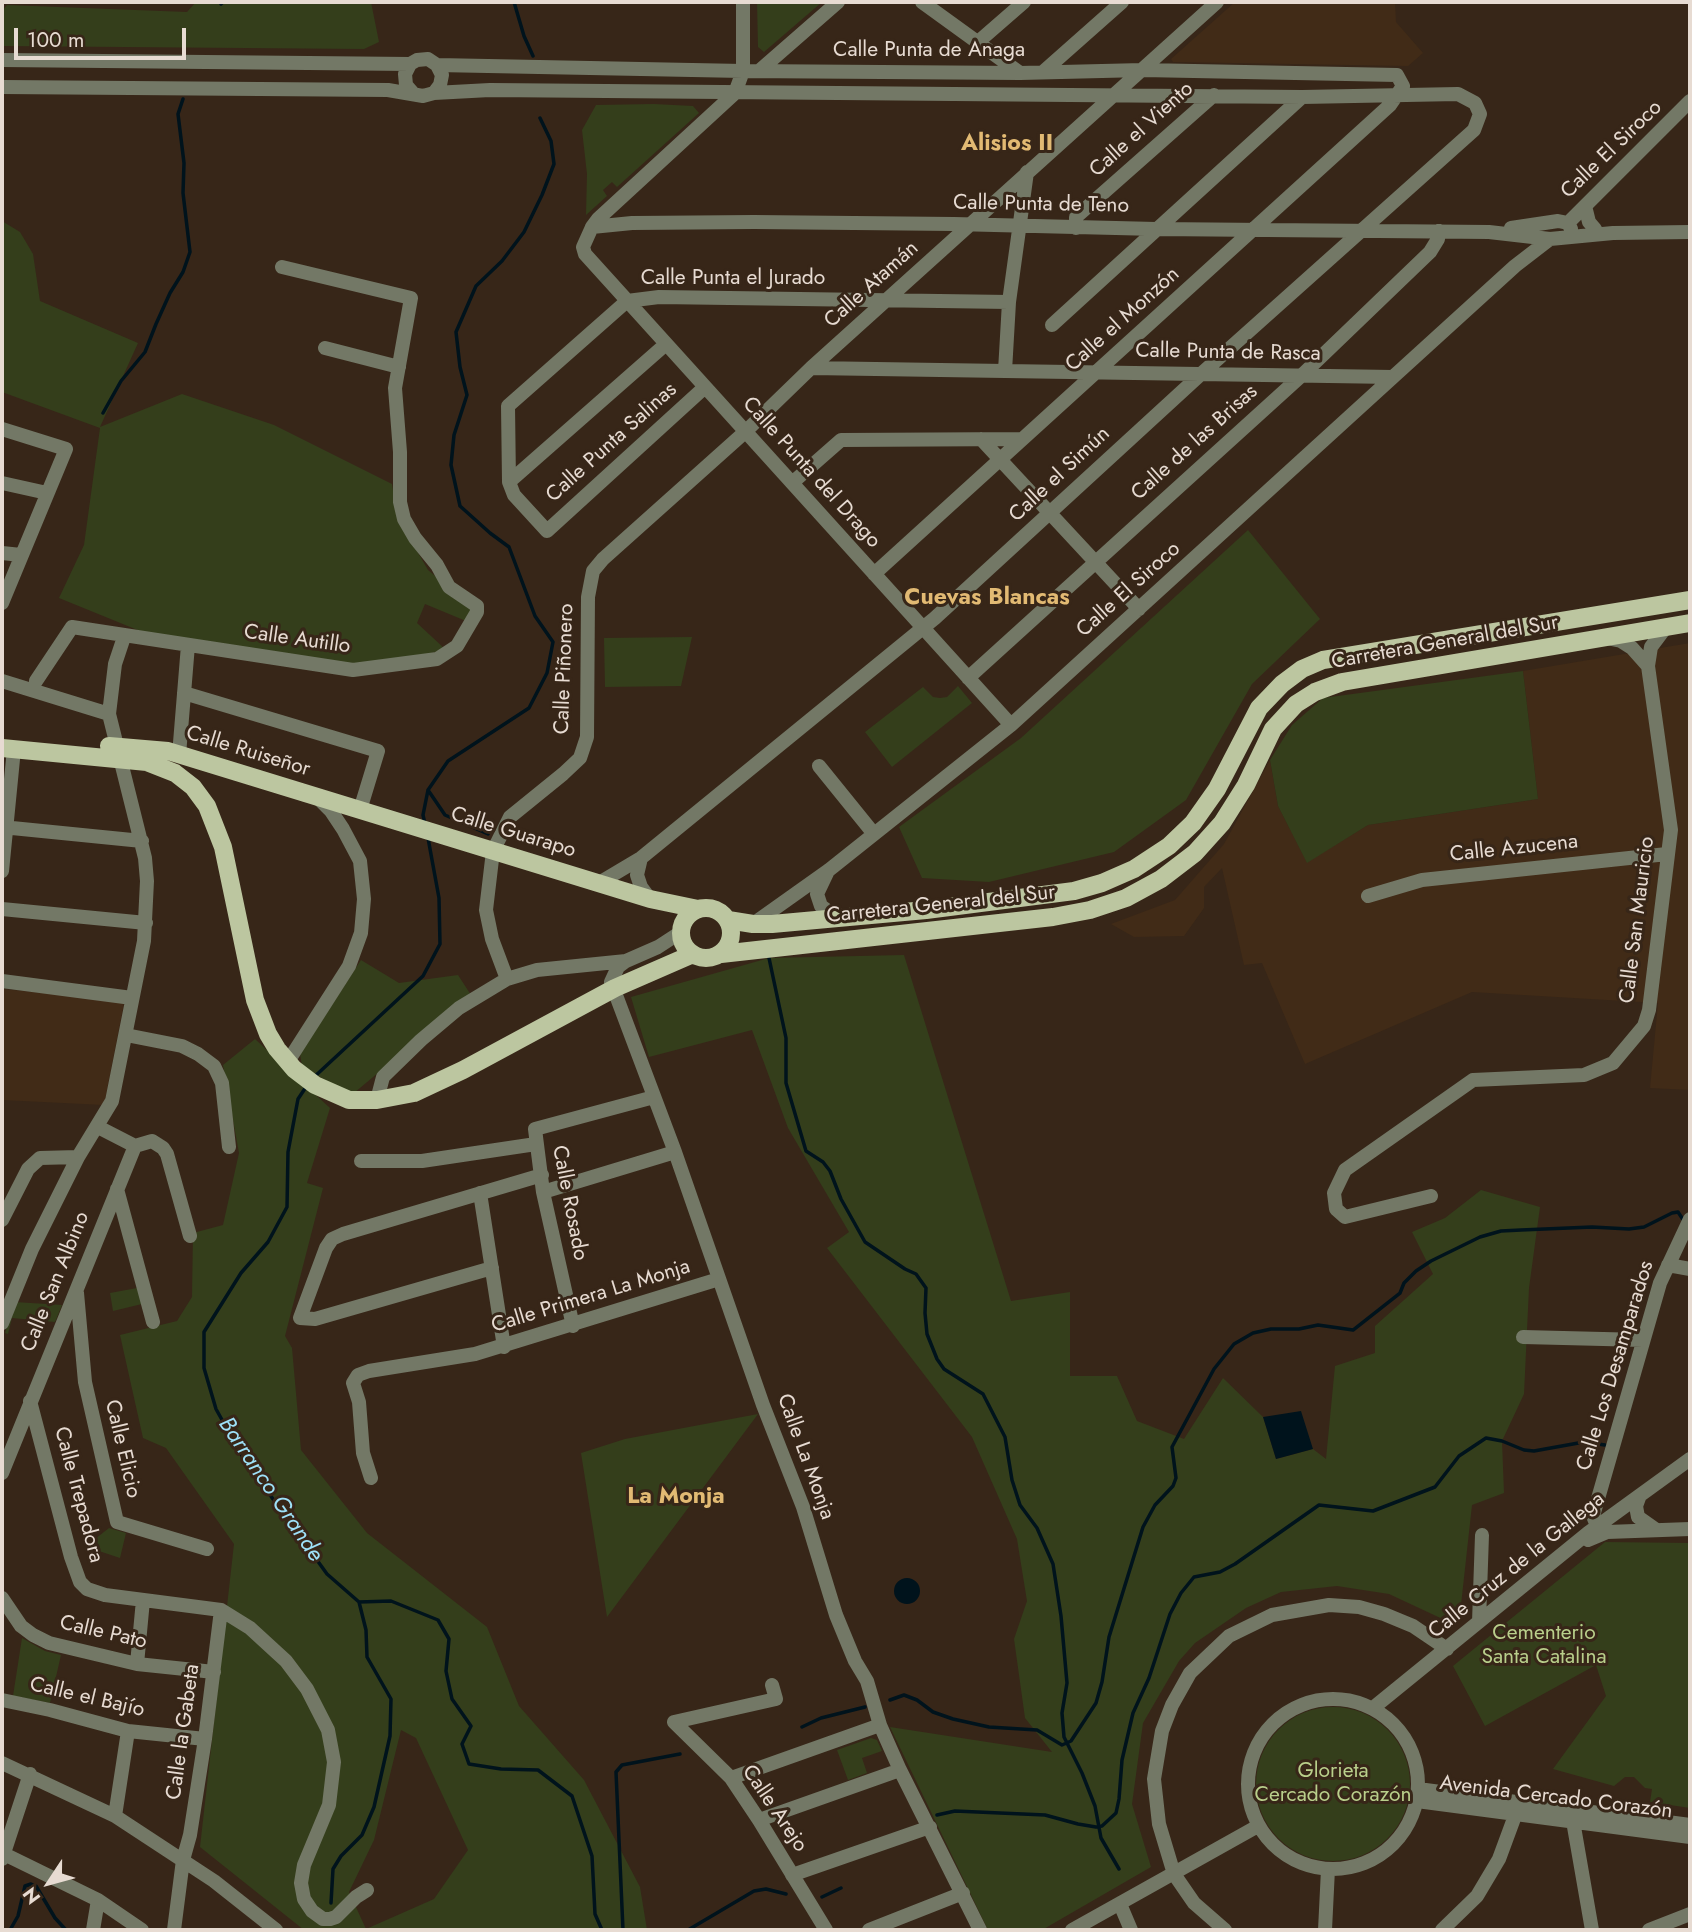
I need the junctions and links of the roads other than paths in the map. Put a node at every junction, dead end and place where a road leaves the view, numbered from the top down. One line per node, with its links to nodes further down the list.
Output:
1 (743, 2): 12 (street)
2 (838, 2): 13 (street)
3 (922, 2): 7 (street)
4 (1024, 2): 7 (street)
5 (1122, 2): 14 (street)
6 (1217, 2): 11 (street, Calle Atamán)
7 (978, 42): 15 (street)
8 (2, 60): 9 (street)
9 (410, 64): 10 (street); 17 (street)
10 (437, 65): 12 (street, Calle Punta de Anaga); 18 (street)
11 (1143, 70): 14 (street, Calle Punta de Anaga); 21 (street, Calle Atamán); 22 (street, Calle Punta de Anaga)
12 (743, 71): 13 (street, Calle Punta de Anaga); 19 (street)
13 (759, 71): 15 (street, Calle Punta de Anaga)
14 (1044, 72): 15 (street, Calle Punta de Anaga)
15 (1020, 73)
16 (2, 87): 17 (street)
17 (413, 93): 18 (street)
18 (433, 93): 19 (street, Calle Punta de Anaga)
19 (735, 93): 21 (street, Calle Punta de Anaga); 27 (street)
20 (1213, 94): 21 (street, Calle Punta de Anaga); 23 (street, Calle Punta de Anaga); 35 (street, Calle el Viento)
21 (1112, 95): 26 (street, Calle Atamán)
22 (1397, 95): 23 (street, Calle Punta de Anaga); 24 (street, Calle Punta de Anaga); 37 (street, Calle el Monzón)
23 (1302, 97): 36 (street)
24 (1475, 103): 39 (street, Calle el Simún)
25 (1689, 104): 28 (street, Calle El Siroco)
26 (1027, 172): 32 (street, Calle Atamán); 34 (street)
27 (620, 200): 30 (street); 33 (street)
28 (1585, 206): 31 (street, Calle El Siroco); 38 (street)
29 (1549, 222): 31 (street, Calle Punta de Teno); 41 (street, Calle Punta de Teno); 44 (street)
30 (632, 223): 32 (street, Calle Punta de Teno); 33 (street, Calle Punta de Teno)
31 (1567, 223): 38 (street, Calle Punta de Teno); 46 (street)
32 (970, 225): 34 (street, Calle Punta de Teno); 49 (street, Calle Atamán)
33 (592, 227): 50 (street, Calle Punta del Drago)
34 (1018, 227): 35 (street, Calle Punta de Teno); 51 (street)
35 (1076, 228): 36 (street, Calle Punta de Teno)
36 (1156, 229): 37 (street, Calle Punta de Teno); 52 (street)
37 (1254, 229): 39 (street, Calle Punta de Teno); 58 (street, Calle el Monzón)
38 (1595, 229): 43 (street, Calle Punta de Teno)
39 (1361, 230): 40 (street, Calle Punta de Teno); 59 (street, Calle el Simún)
40 (1439, 231): 41 (street, Calle Punta de Teno); 60 (street, Calle de las Brisas)
41 (1489, 232): 44 (street, Calle Punta de Teno)
42 (1690, 232): 43 (street, Calle Punta de Teno)
43 (1613, 233): 46 (street, Calle Punta de Teno)
44 (1526, 235): 45 (street, Calle Punta de Teno); 47 (street, Calle El Siroco)
45 (1550, 239): 46 (street, Calle Punta de Teno); 47 (street, Calle El Siroco)
46 (1570, 239)
47 (1515, 266): 61 (street, Calle El Siroco)
48 (282, 267): 55 (street, Calle Autillo)
49 (887, 300): 50 (street, Calle Punta el Jurado); 51 (street, Calle Punta el Jurado); 56 (street, Calle Atamán)
50 (626, 301): 53 (street, Calle Punta del Drago); 68 (street)
51 (1009, 302): 57 (street)
52 (1052, 325)
53 (666, 344): 62 (street, Calle Punta del Drago); 68 (street)
54 (325, 348): 55 (street)
55 (399, 367): 88 (street, Calle Autillo)
56 (811, 368): 57 (street, Calle Punta de Rasca); 64 (street, Calle Atamán)
57 (1005, 370): 58 (street, Calle Punta de Rasca)
58 (1098, 372): 59 (street, Calle Punta de Rasca); 66 (street, Calle el Monzón)
59 (1201, 374): 60 (street, Calle Punta de Rasca); 72 (street, Calle el Simún)
60 (1301, 376): 61 (street, Calle Punta de Rasca); 75 (street, Calle de las Brisas)
61 (1392, 377): 80 (street, Calle El Siroco)
62 (705, 387): 64 (street, Calle Punta del Drago); 68 (street, Calle Punta Salinas)
63 (2, 429): 71 (street)
64 (746, 432): 70 (street, Calle Punta del Drago); 76 (street, Calle Atamán)
65 (981, 439): 66 (street); 67 (street); 70 (street)
66 (1022, 439): 67 (street, Calle el Monzón)
67 (999, 460): 72 (street); 77 (street, Calle el Monzón)
68 (509, 482)
69 (2, 483): 71 (street)
70 (792, 483): 77 (street, Calle Punta del Drago)
71 (47, 493): 74 (street)
72 (1050, 513): 75 (street); 84 (street, Calle el Simún)
73 (2, 553): 74 (street)
74 (21, 555): 79 (street)
75 (1095, 562): 80 (street); 90 (street, Calle de las Brisas)
76 (593, 571): 105 (street, Calle Piñonero)
77 (874, 573): 84 (street, Calle Punta del Drago)
78 (1690, 600): 115 (main road, Carretera General del Sur)
79 (2, 603)
80 (1139, 610): 95 (street, Calle El Siroco)
81 (82, 614): 83 (street)
82 (1690, 623): 85 (main road, Carretera General del Sur)
83 (72, 628): 86 (street); 92 (street)
84 (923, 628): 90 (street, Calle Punta del Drago); 107 (street, Calle el Simún)
85 (1665, 628): 87 (main road, Carretera General del Sur); 89 (street, Calle San Mauricio)
86 (124, 637): 88 (street); 94 (street)
87 (1605, 637): 89 (street); 121 (main road, Carretera General del Sur)
88 (188, 645): 93 (street)
89 (1648, 666): 106 (street, Calle San Mauricio)
90 (968, 678): 95 (street, Calle Punta del Drago)
91 (2, 681): 94 (street)
92 (36, 681)
93 (184, 694): 98 (street); 101 (street)
94 (109, 714): 97 (street)
95 (1011, 725): 103 (street, Calle El Siroco)
96 (6, 745): 97 (main road); 102 (street)
97 (119, 753): 98 (main road, Calle Ruiseñor); 104 (street); 128 (main road)
98 (179, 755): 100 (main road, Calle Ruiseñor)
99 (819, 766): 103 (street)
100 (316, 796): 101 (main road, Calle Guarapo); 128 (street, Calle Ruiseñor)
101 (360, 810): 105 (main road, Calle Guarapo)
102 (4, 828): 104 (street); 109 (street)
103 (874, 834): 108 (street, Calle El Siroco)
104 (142, 841): 117 (street)
105 (493, 851): 110 (main road, Calle Guarapo); 123 (street, Calle Piñonero)
106 (1667, 854): 111 (street, Calle Azucena); 142 (street, Calle San Mauricio)
107 (641, 858): 110 (street, Calle el Simún); 112 (street)
108 (829, 870): 115 (street); 118 (street, Calle El Siroco)
109 (2, 871)
110 (599, 883): 112 (main road, Calle Guarapo)
111 (1368, 896)
112 (650, 900): 114 (main road, Calle Guarapo)
113 (2, 909): 117 (street)
114 (698, 909): 116 (main road); 119 (main road)
115 (836, 917): 118 (main road, Carretera General del Sur)
116 (727, 920): 118 (main road, Carretera General del Sur); 121 (main road)
117 (146, 923): 126 (street)
118 (753, 924)
119 (681, 932): 120 (main road); 122 (street)
120 (692, 954): 121 (main road); 125 (main road)
121 (721, 954)
122 (626, 961): 123 (street); 125 (street)
123 (507, 979): 130 (street)
124 (2, 981): 126 (street)
125 (615, 988): 129 (street, Calle La Monja); 130 (main road)
126 (132, 998): 127 (street)
127 (126, 1035): 131 (street); 134 (street)
128 (291, 1066): 130 (main road)
129 (654, 1097): 132 (street); 135 (street, Calle La Monja)
130 (377, 1100)
131 (98, 1127): 133 (street); 136 (street)
132 (535, 1137): 137 (street); 138 (street, Calle Rosado)
133 (135, 1146): 139 (street, Calle San Albino); 145 (street)
134 (229, 1147)
135 (675, 1152): 140 (street); 149 (street, Calle La Monja)
136 (78, 1157): 144 (street); 152 (street)
137 (361, 1161)
138 (542, 1175): 140 (street, Calle Rosado); 141 (street)
139 (117, 1188): 150 (street, Calle San Albino); 151 (street)
140 (543, 1192): 153 (street, Calle Rosado)
141 (480, 1193): 147 (street); 147 (street)
142 (1431, 1196)
143 (1690, 1219): 146 (street, Calle Los Desamparados)
144 (2, 1220)
145 (190, 1236)
146 (1668, 1265): 148 (street); 155 (street, Calle Los Desamparados)
147 (492, 1268): 156 (street)
148 (1690, 1269)
149 (719, 1279): 153 (street, Calle Primera La Monja); 178 (street, Calle La Monja)
150 (76, 1291): 157 (street, Calle San Albino); 167 (street, Calle Elicio)
151 (153, 1322)
152 (2, 1323)
153 (580, 1324): 156 (street, Calle Primera La Monja)
154 (1524, 1337): 155 (street)
155 (1643, 1340): 162 (street, Calle Los Desamparados)
156 (504, 1347): 160 (street, Calle Primera La Monja)
157 (30, 1401): 159 (street, Calle San Albino); 169 (street, Calle Trepadora)
158 (1690, 1459): 161 (street, Calle Cruz de la Gallega)
159 (2, 1473)
160 (371, 1478)
161 (1640, 1495): 162 (street, Calle Cruz de la Gallega); 163 (street)
162 (1602, 1522): 163 (street); 166 (street, Calle Cruz de la Gallega)
163 (1655, 1529): 164 (street); 166 (street)
164 (1690, 1529)
165 (1482, 1535): 171 (street)
166 (1571, 1547): 171 (street, Calle Cruz de la Gallega)
167 (207, 1549)
168 (2, 1598): 173 (street, Calle Pato)
169 (143, 1600): 170 (street, Calle Trepadora); 173 (street)
170 (221, 1610): 174 (street, Calle la Gabeta); 199 (street)
171 (1479, 1622): 172 (street, Calle Cruz de la Gallega)
172 (1447, 1649): 177 (street, Calle Cruz de la Gallega); 197 (street)
173 (137, 1664): 174 (street, Calle Pato)
174 (214, 1672): 180 (street, Calle la Gabeta)
175 (772, 1685): 184 (street, Calle Arejo)
176 (2, 1700): 179 (street, Calle el Bajío)
177 (1373, 1708): 185 (street); 191 (street)
178 (880, 1725): 182 (street, Calle La Monja); 184 (street)
179 (128, 1731): 180 (street, Calle el Bajío); 187 (street)
180 (205, 1739): 195 (street, Calle la Gabeta)
181 (2, 1763): 183 (street)
182 (900, 1770): 188 (street); 192 (street, Calle La Monja)
183 (30, 1774): 187 (street); 194 (street)
184 (731, 1778): 188 (street, Calle Arejo)
185 (1417, 1795): 186 (street, Avenida Cercado Corazón); 190 (street, Avenida Cercado Corazón); 196 (street)
186 (1516, 1813): 189 (street, Avenida Cercado Corazón); 215 (street)
187 (115, 1816): 195 (street)
188 (759, 1819): 198 (street, Calle Arejo)
189 (1573, 1821): 193 (street, Avenida Cercado Corazón); 216 (street)
190 (1690, 1825)
191 (1258, 1826): 196 (street); 197 (street)
192 (930, 1827): 198 (street); 200 (street, Calle La Monja)
193 (1690, 1837)
194 (2, 1855): 201 (street)
195 (183, 1860): 206 (street, Calle la Gabeta); 207 (street)
196 (1328, 1869): 214 (street)
197 (1174, 1874): 202 (street); 213 (street)
198 (792, 1875): 208 (street, Calle Arejo)
199 (367, 1889)
200 (963, 1893): 209 (street); 210 (street, Calle La Monja)
201 (98, 1900): 204 (street); 205 (street)
202 (1120, 1904): 211 (street); 212 (street)
203 (1690, 1914): 217 (street)
204 (93, 1930)
205 (142, 1930)
206 (174, 1930)
207 (276, 1930)
208 (826, 1930)
209 (869, 1930)
210 (980, 1930)
211 (1072, 1930)
212 (1131, 1930)
213 (1225, 1930)
214 (1325, 1930)
215 (1442, 1930)
216 (1591, 1930)
217 (1649, 1930)

